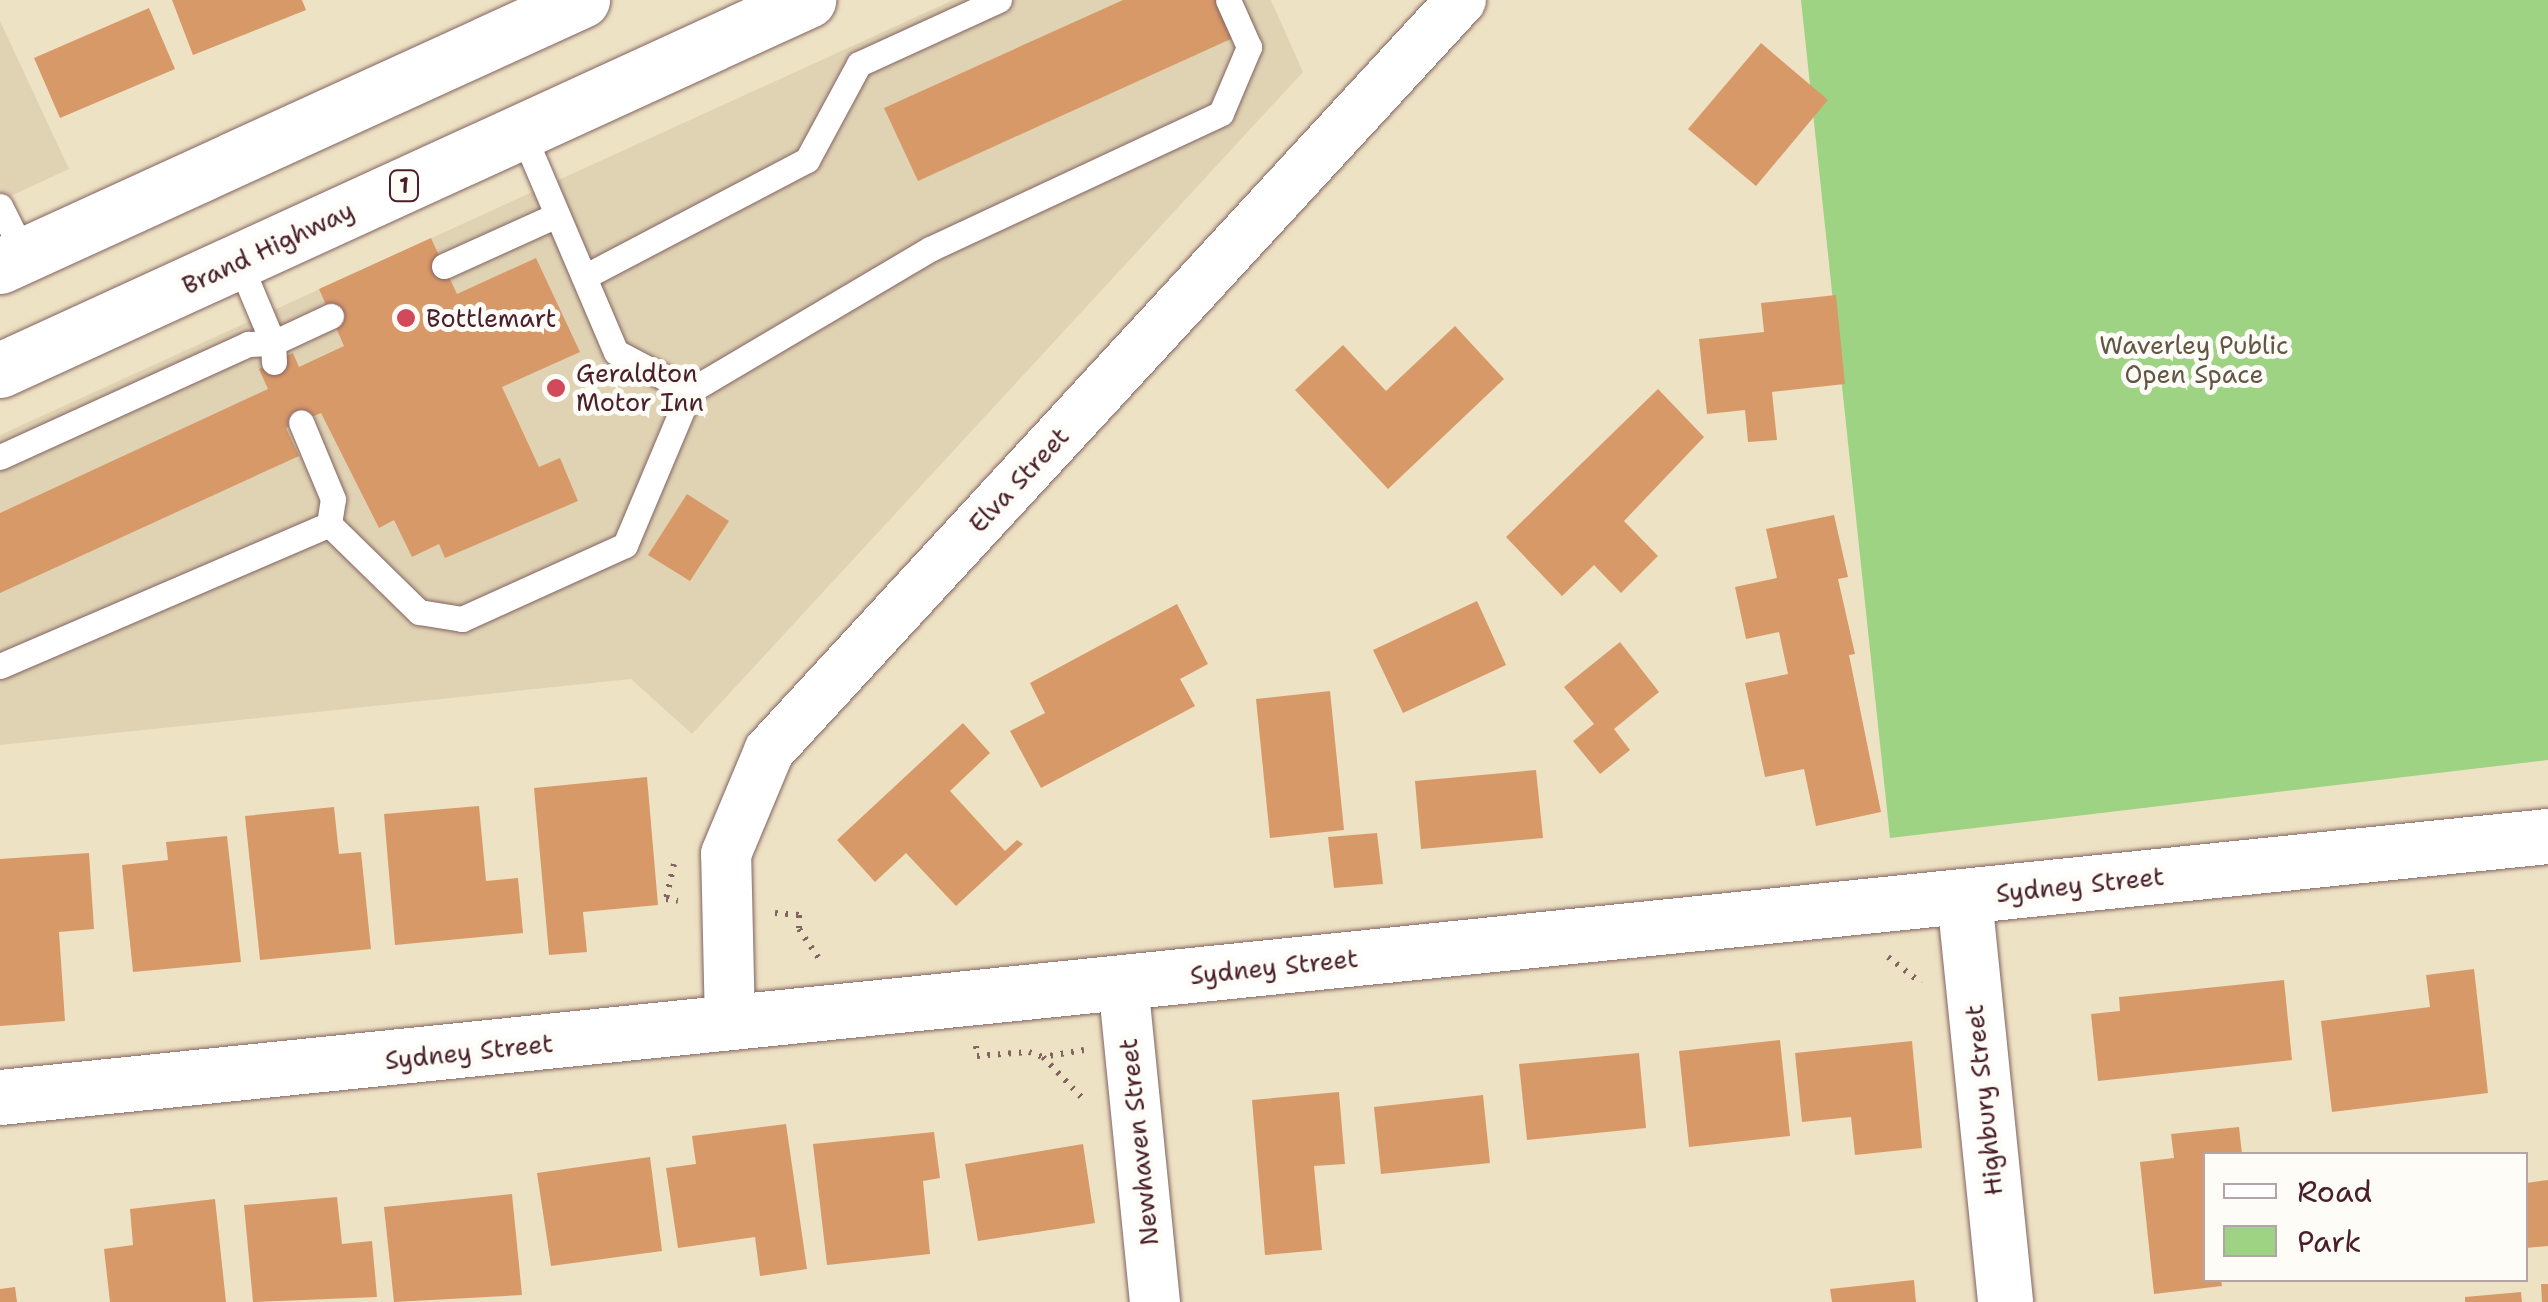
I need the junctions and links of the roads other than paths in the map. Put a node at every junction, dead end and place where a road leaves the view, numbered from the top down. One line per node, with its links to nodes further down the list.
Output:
1 (582, 0): 9 (main road)
2 (808, 0): 6 (main road, Brand Highway / 1)
3 (998, 0): 12 (lane)
4 (1228, 0): 16 (lane)
5 (1461, 0): 24 (street, Elva Street)
6 (522, 132): 8 (lane); 10 (main road, Brand Highway / 1)
7 (0, 206): 9 (lane)
8 (557, 215): 11 (lane); 12 (lane)
9 (12, 260)
10 (239, 262): 14 (lane); 15 (main road, Brand Highway / 1)
11 (444, 266)
12 (584, 278): 16 (lane)
13 (330, 316): 14 (lane)
14 (274, 353): 18 (lane)
15 (0, 370)
16 (690, 392): 19 (lane)
17 (301, 422): 19 (lane)
18 (0, 457)
19 (328, 524): 20 (lane)
20 (0, 666)
21 (2548, 836): 22 (main road, Sydney Street)
22 (1964, 897): 23 (main road, Sydney Street); 27 (main road, Highbury Street)
23 (1123, 982): 24 (main road, Sydney Street); 26 (street, Newhaven Street)
24 (730, 1026): 25 (main road, Sydney Street)
25 (0, 1098)
26 (1155, 1302)
27 (2005, 1302)

